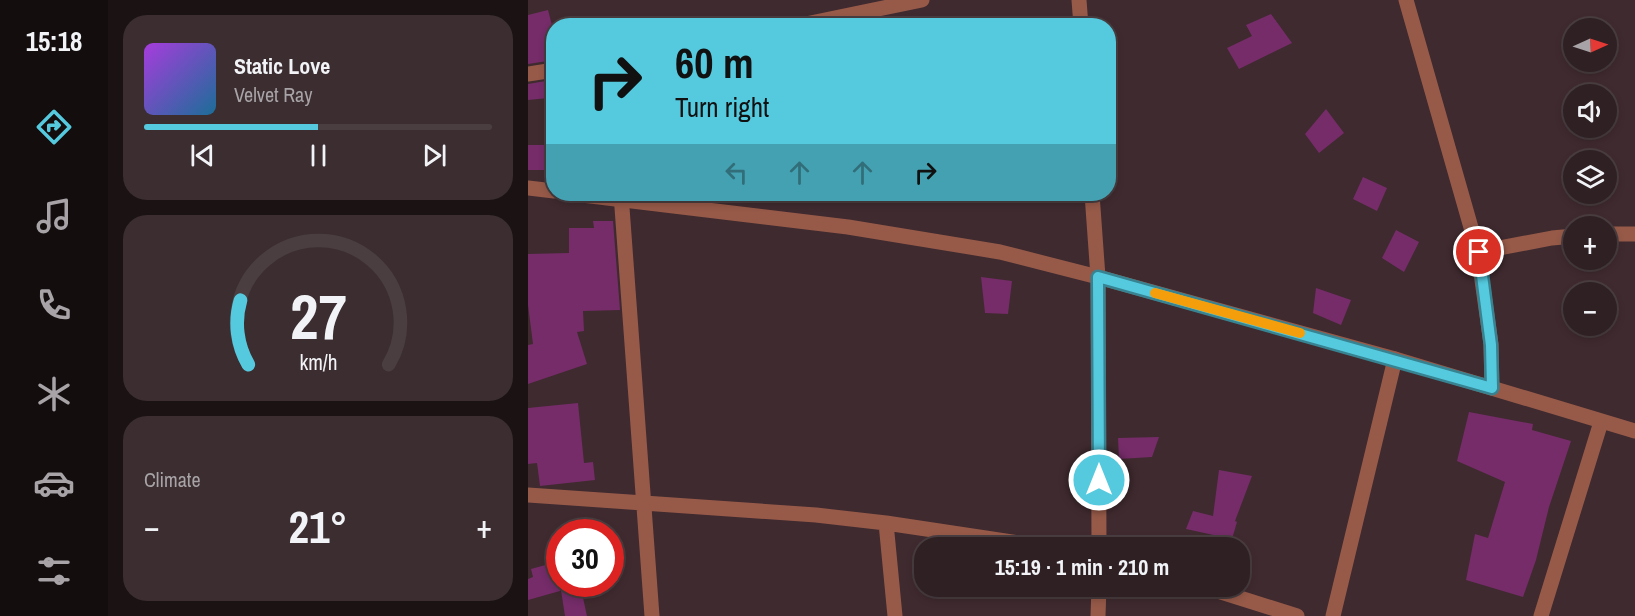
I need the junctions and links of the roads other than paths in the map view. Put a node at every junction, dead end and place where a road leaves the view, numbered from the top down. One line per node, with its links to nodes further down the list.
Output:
1 (922, 0): 4 (street)
2 (1079, 0): 5 (street)
3 (1406, 0): 16 (street)
4 (835, 18)
5 (1080, 18)
6 (546, 71): 7 (street)
7 (528, 74)
8 (528, 188): 9 (street)
9 (546, 190)
10 (621, 201): 23 (street)
11 (658, 201): 17 (street)
12 (1093, 201): 17 (street)
13 (1617, 234): 14 (street)
14 (1635, 234)
15 (1563, 238): 16 (street)
16 (1479, 252): 19 (street)
17 (1098, 277): 18 (street); 26 (street)
18 (1395, 359): 19 (street); 33 (street)
19 (1492, 388): 20 (street)
20 (1601, 422): 21 (street); 34 (street)
21 (1635, 431)
22 (528, 495): 23 (street)
23 (642, 503): 24 (street); 29 (street)
24 (886, 523): 25 (street); 30 (street)
25 (980, 537)
26 (1099, 537)
27 (1099, 597): 31 (street)
28 (1237, 597): 32 (street)
29 (652, 616)
30 (895, 616)
31 (1098, 616)
32 (1297, 616)
33 (1333, 616)
34 (1541, 616)

